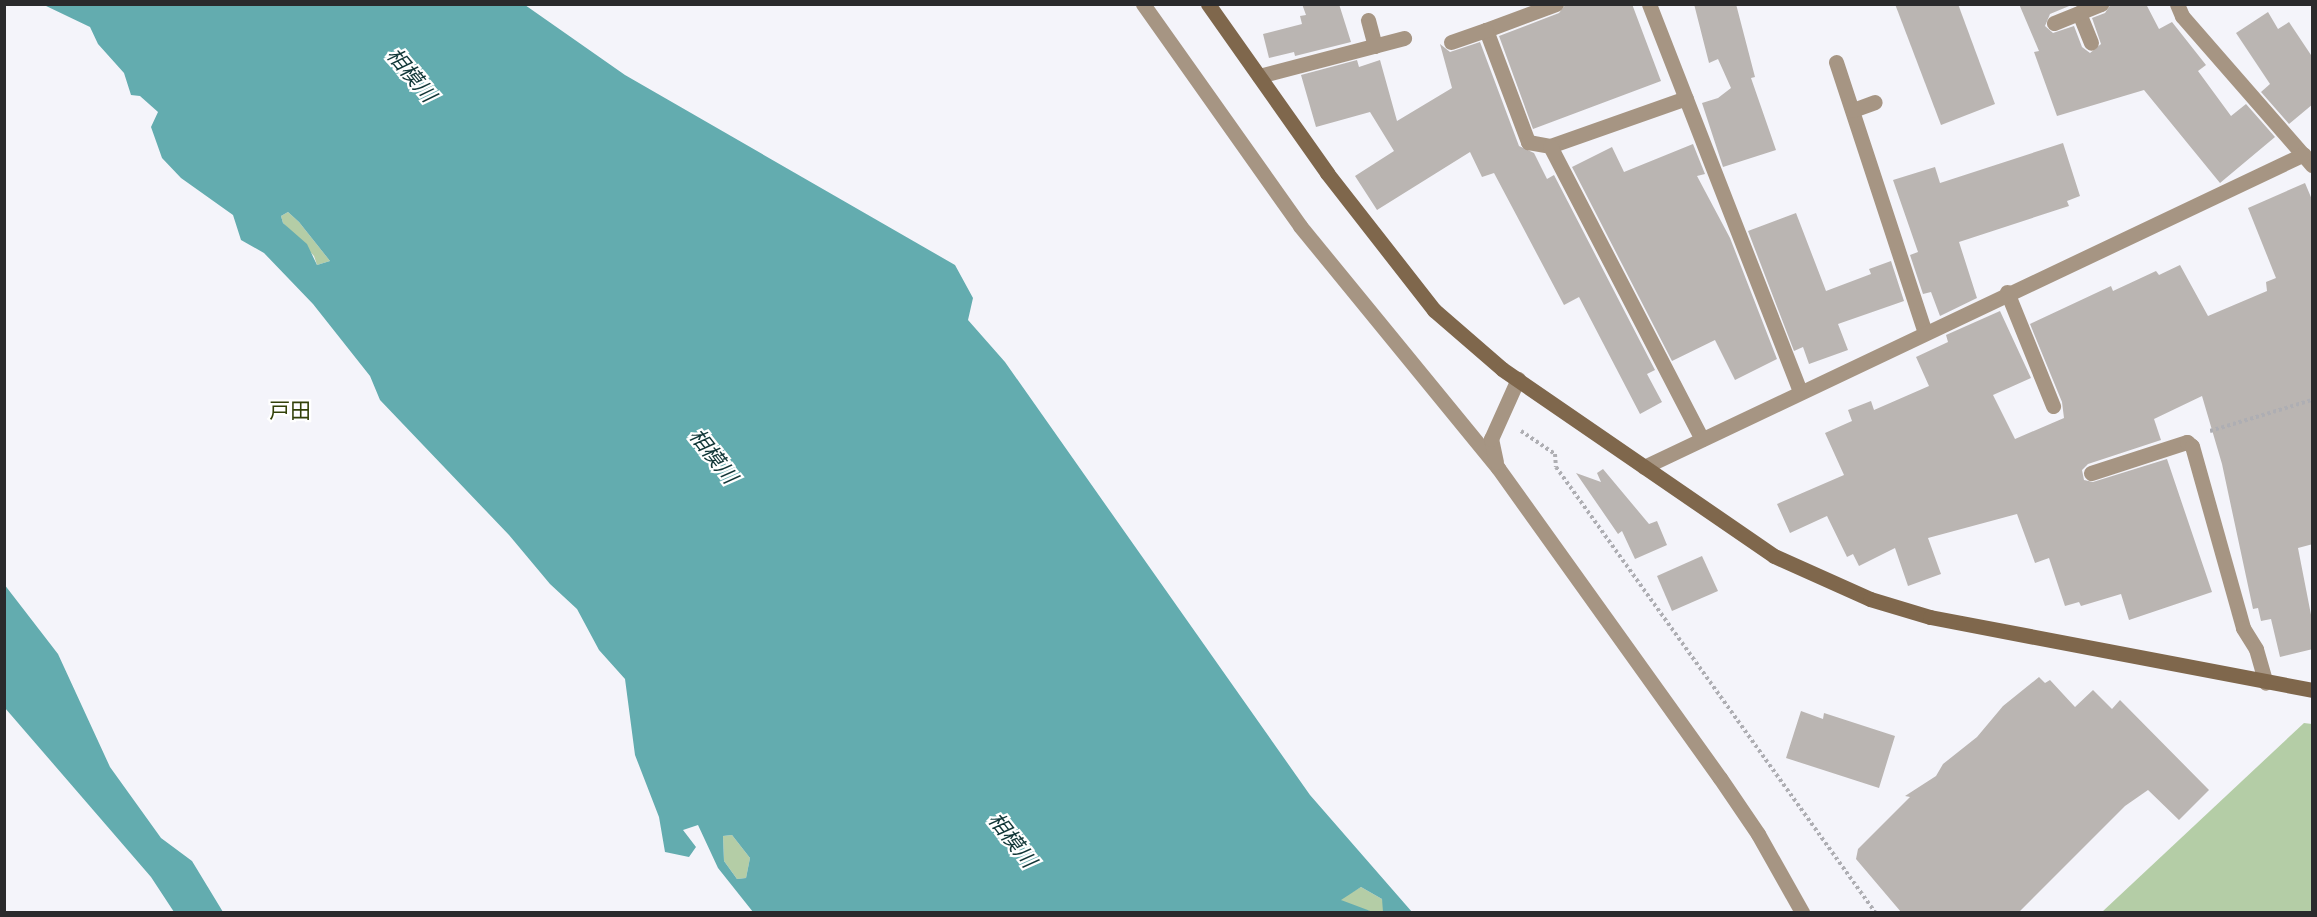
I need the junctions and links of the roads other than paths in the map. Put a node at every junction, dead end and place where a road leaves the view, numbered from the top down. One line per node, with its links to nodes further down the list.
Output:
1 (1143, 4): 29 (street)
2 (1208, 4): 16 (street)
3 (1556, 4): 10 (street)
4 (1649, 4): 17 (street)
5 (2101, 4): 7 (street)
6 (2177, 4): 21 (street)
7 (2079, 13): 9 (street); 13 (street)
8 (1368, 20): 14 (street)
9 (2054, 23)
10 (1486, 30): 12 (street); 20 (street)
11 (1404, 38): 14 (street)
12 (1451, 42)
13 (2091, 43)
14 (1376, 46): 16 (street)
15 (1836, 62): 19 (street)
16 (1259, 76): 24 (street)
17 (1686, 98): 20 (street); 25 (street)
18 (1875, 102): 19 (street)
19 (1853, 110): 23 (street)
20 (1550, 146): 27 (street)
21 (2308, 160): 22 (street)
22 (2007, 292): 23 (street); 26 (street)
23 (1925, 332): 25 (street)
24 (1518, 379): 28 (street); 29 (street)
25 (1800, 392): 27 (street)
26 (2053, 406)
27 (1702, 439): 28 (street)
28 (1644, 467): 31 (street)
29 (1497, 468): 33 (street)
30 (2091, 473): 31 (street)
31 (2266, 682): 32 (street)
32 (2313, 690)
33 (1802, 912)

